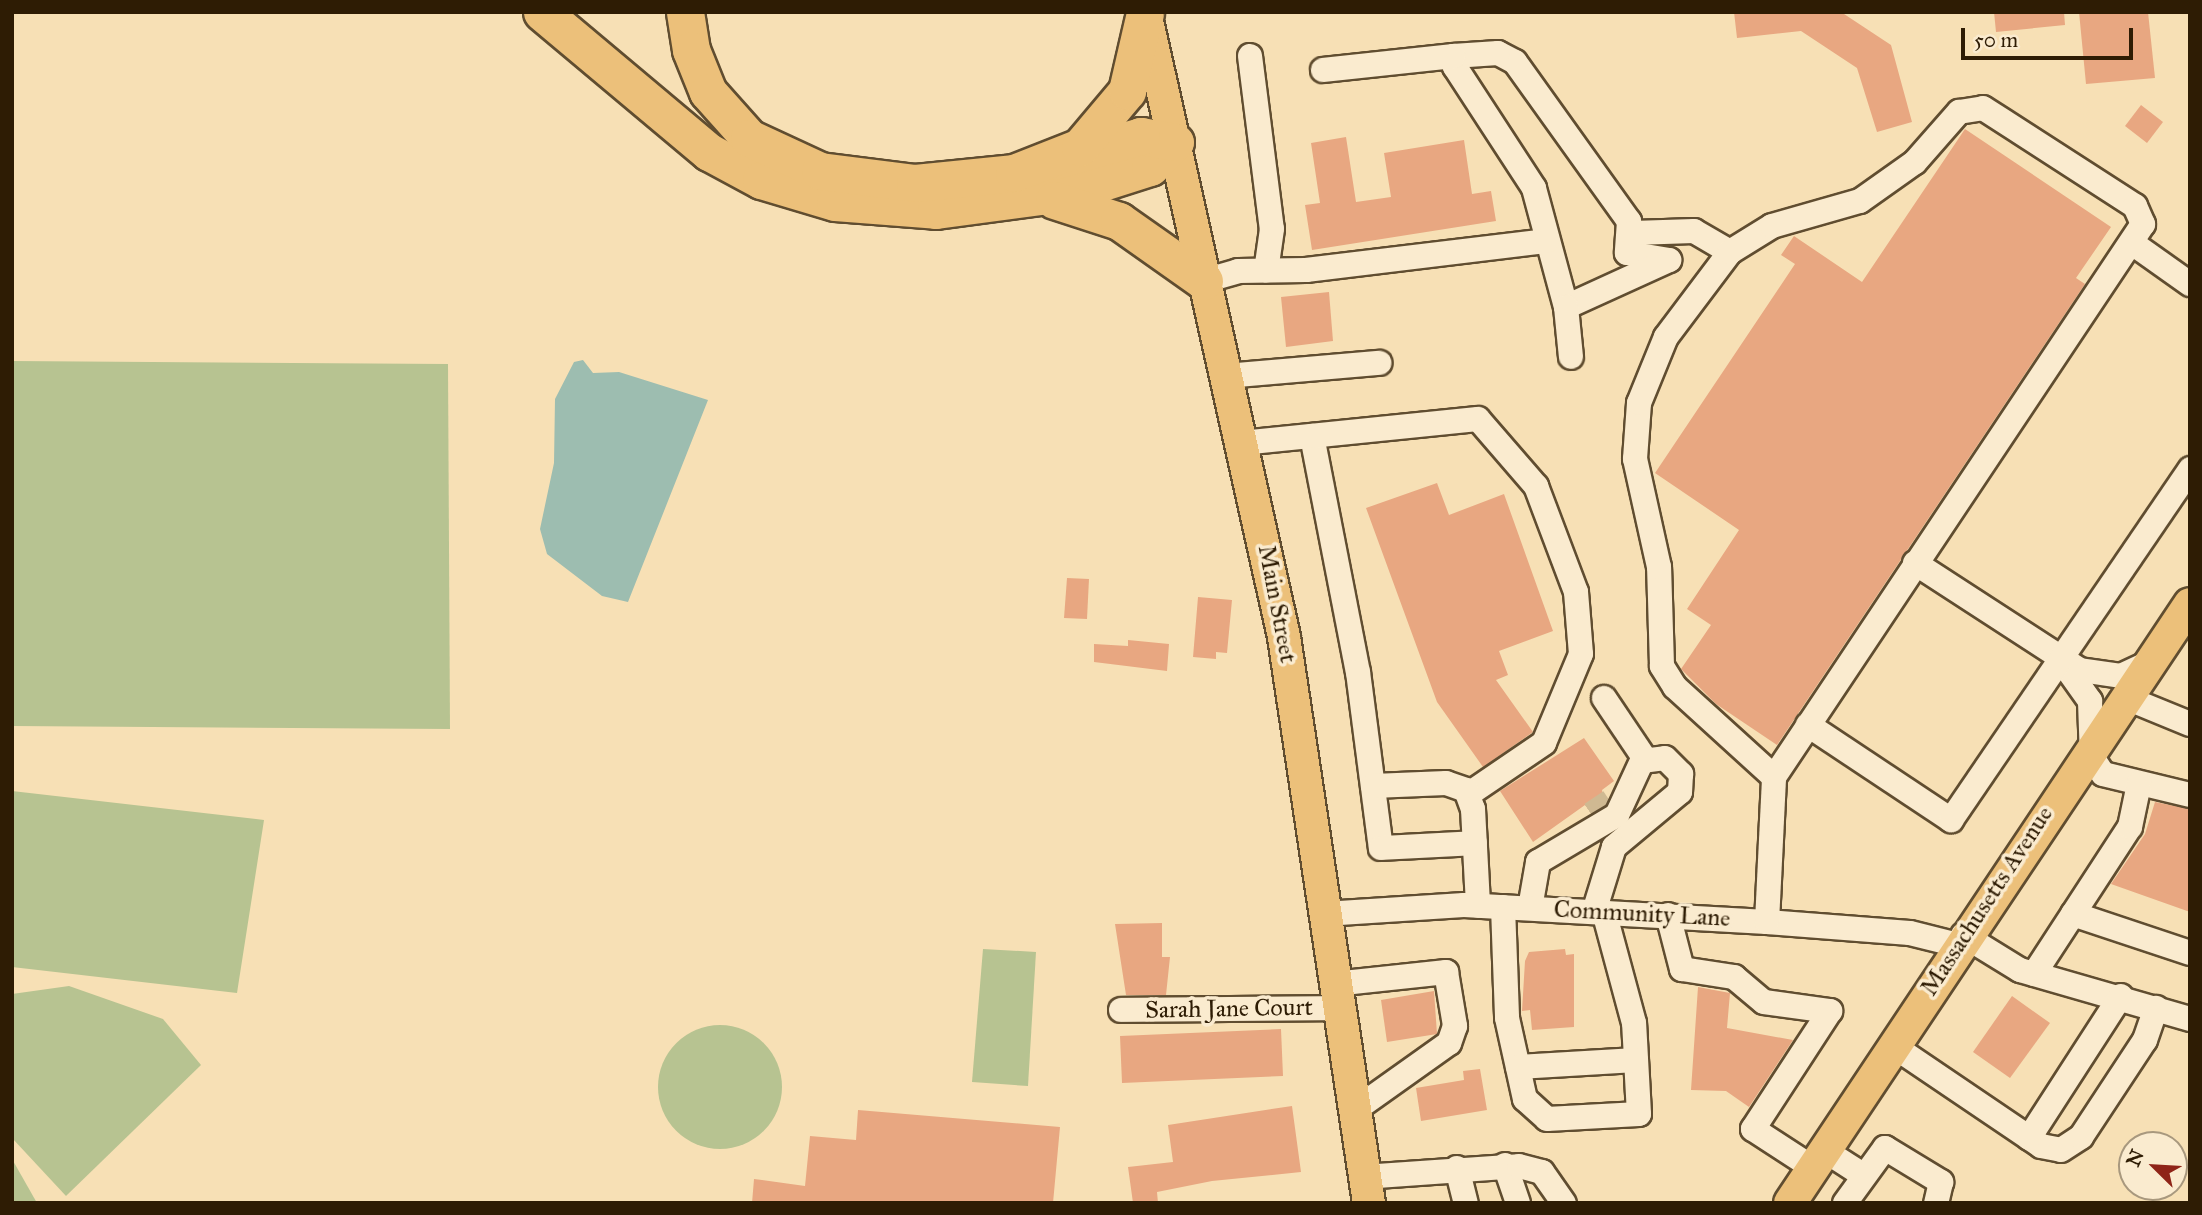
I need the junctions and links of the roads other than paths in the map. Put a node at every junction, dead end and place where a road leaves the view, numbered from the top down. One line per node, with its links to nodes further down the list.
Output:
1 (542, 12): 9 (highway)
2 (685, 12): 8 (highway)
3 (1145, 13): 7 (main road, Main Street); 8 (highway)
4 (1250, 56): 14 (street)
5 (1453, 56): 6 (street); 10 (street); 11 (street)
6 (1323, 70)
7 (1175, 142): 8 (highway); 9 (highway); 15 (main road, Main Street)
8 (1053, 161)
9 (1018, 201): 15 (highway)
10 (1633, 233): 13 (street); 17 (street)
11 (1547, 241): 14 (street); 17 (street)
12 (2132, 243): 13 (street); 16 (street); 24 (street)
13 (1730, 252): 34 (street)
14 (1266, 271): 15 (street)
15 (1204, 281): 20 (main road, Main Street)
16 (2190, 284)
17 (1566, 307): 18 (street)
18 (1571, 357)
19 (1379, 363): 20 (street)
20 (1226, 376): 22 (main road, Main Street)
21 (1312, 436): 22 (street); 37 (street); 38 (street)
22 (1241, 443): 46 (main road, Main Street)
23 (2190, 469): 26 (street)
24 (1915, 564): 26 (street); 31 (street)
25 (2190, 604): 27 (main road, Massachusetts Avenue)
26 (2060, 660): 27 (street); 31 (street); 32 (street)
27 (2147, 664): 28 (main road, Massachusetts Avenue)
28 (2124, 697): 30 (street); 32 (main road, Massachusetts Avenue)
29 (1604, 698): 33 (street)
30 (2190, 724)
31 (1808, 725): 34 (street)
32 (2092, 743): 35 (street); 50 (main road, Massachusetts Avenue)
33 (1645, 759): 36 (street); 45 (street)
34 (1774, 777): 49 (street)
35 (2139, 784): 39 (street); 47 (street)
36 (1632, 785): 41 (street); 41 (street)
37 (1373, 786): 38 (street); 40 (street)
38 (1469, 794): 40 (street)
39 (2190, 795)
40 (1475, 843): 42 (street)
41 (1545, 856): 44 (street)
42 (1478, 906): 43 (street, Community Lane); 46 (street, Community Lane)
43 (1503, 907): 44 (street, Community Lane); 60 (street)
44 (1530, 908): 45 (street, Community Lane)
45 (1599, 912): 48 (street, Community Lane); 59 (street)
46 (1324, 914): 53 (main road, Main Street)
47 (2073, 914): 51 (street); 52 (street)
48 (1668, 915): 49 (street, Community Lane); 63 (street)
49 (1767, 922): 50 (street, Community Lane)
50 (1961, 940): 52 (street, Community Lane); 58 (main road, Massachusetts Avenue)
51 (2190, 953)
52 (2034, 974): 54 (street, Community Lane)
53 (1336, 996): 56 (street, Sarah Jane Court); 61 (main road, Main Street); 61 (street, Sarah Jane Court)
54 (2121, 996): 55 (street, Community Lane); 62 (street)
55 (2156, 1008): 57 (street, Community Lane); 62 (street)
56 (1121, 1010)
57 (2190, 1019)
58 (1892, 1045): 62 (street); 63 (main road, Massachusetts Avenue)
59 (1636, 1060): 60 (street); 60 (street)
60 (1518, 1067)
61 (1352, 1112): 67 (main road, Main Street)
62 (2029, 1138)
63 (1818, 1159): 66 (street); 71 (main road, Massachusetts Avenue)
64 (1505, 1165): 65 (street); 69 (street); 70 (street)
65 (1457, 1168): 67 (street); 68 (street)
66 (1863, 1175): 72 (street); 73 (street)
67 (1366, 1190)
68 (1466, 1203)
69 (1518, 1203)
70 (1564, 1203)
71 (1790, 1203)
72 (1845, 1203)
73 (1936, 1203)

